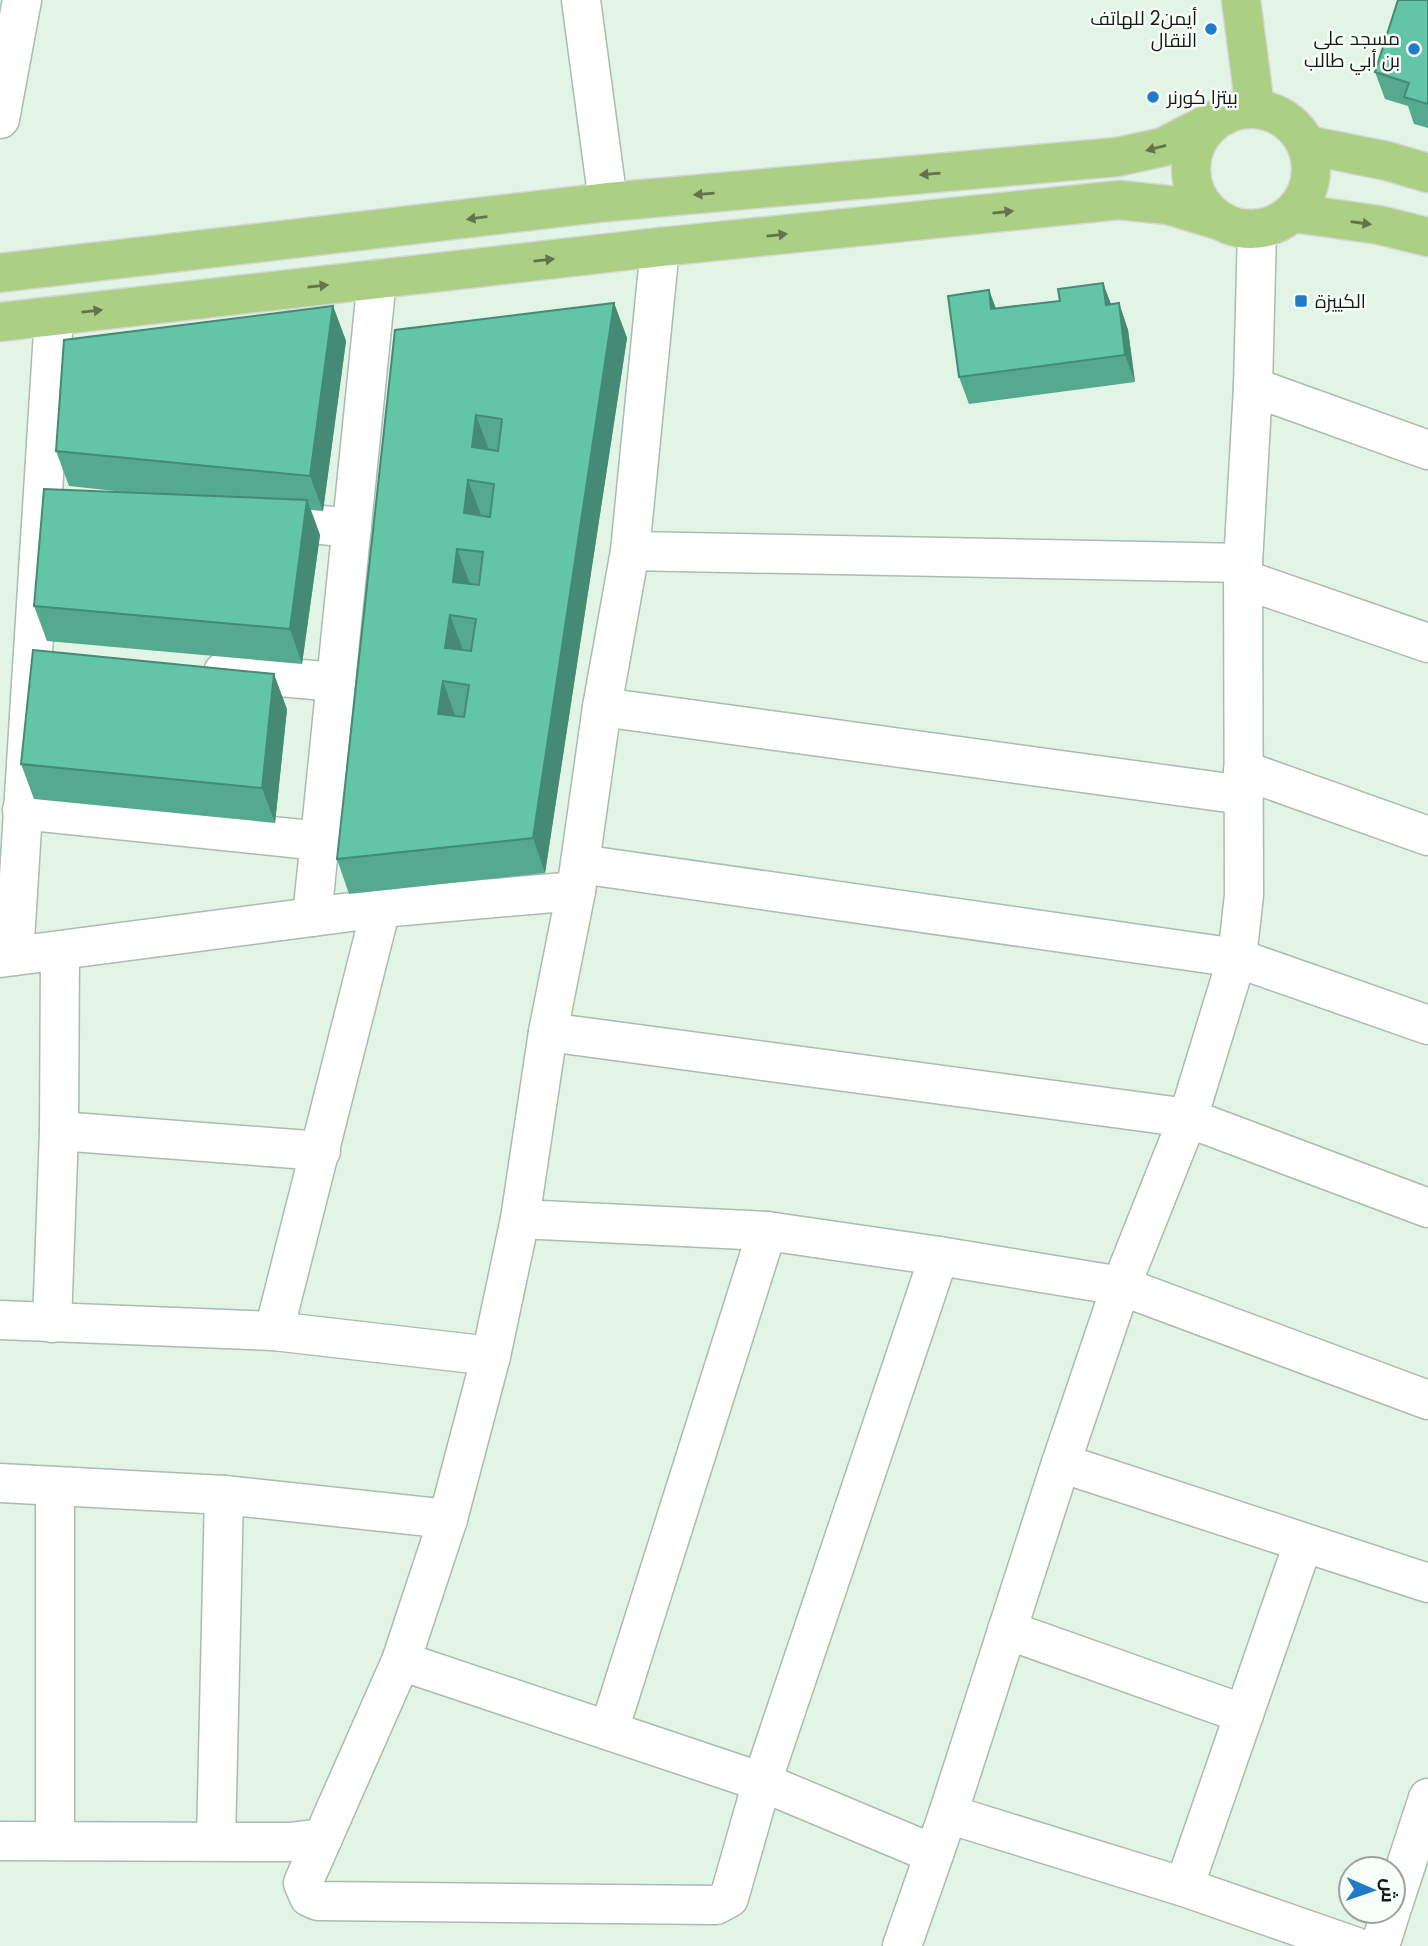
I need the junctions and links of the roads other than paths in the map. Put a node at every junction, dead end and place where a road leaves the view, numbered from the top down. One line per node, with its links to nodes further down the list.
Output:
1 (22, 0): 6 (street)
2 (581, 0): 9 (street)
3 (1241, 0): 4 (main road)
4 (1255, 108): 5 (main road); 7 (main road)
5 (1217, 118): 9 (main road, one-way to 9); 11 (main road)
6 (0, 119)
7 (1307, 145): 8 (main road); 10 (main road)
8 (1428, 173)
9 (608, 202): 15 (main road, one-way to 15)
10 (1294, 213): 12 (main road); 13 (main road, one-way to 13)
11 (1218, 220): 12 (main road); 14 (main road, one-way to 11)
12 (1257, 230): 19 (street)
13 (1428, 237)
14 (660, 247): 16 (main road, one-way to 14); 25 (street)
15 (0, 273)
16 (377, 279): 17 (main road, one-way to 16); 24 (street)
17 (54, 316): 18 (main road); 21 (street)
18 (0, 322)
19 (1254, 387): 20 (street); 26 (street)
20 (1428, 450)
21 (43, 498): 22 (street); 32 (street)
22 (83, 502)
23 (231, 516): 24 (street)
24 (352, 528): 29 (street)
25 (630, 551): 26 (street); 30 (street)
26 (1243, 571): 27 (street); 31 (street)
27 (1428, 643)
28 (185, 668): 29 (street)
29 (337, 682): 34 (street)
30 (602, 707): 31 (street); 35 (street)
31 (1243, 783): 33 (street); 40 (street)
32 (22, 810): 34 (street); 39 (street)
33 (1428, 836)
34 (320, 841): 37 (street)
35 (578, 878): 36 (street); 40 (street); 42 (street)
36 (381, 908): 37 (street); 45 (street)
37 (312, 917): 38 (street)
38 (60, 951): 39 (street); 44 (street)
39 (7, 957)
40 (1237, 958): 41 (street); 43 (street)
41 (1428, 1025)
42 (548, 1032): 43 (street); 47 (street)
43 (1188, 1118): 46 (street); 50 (street)
44 (59, 1131): 45 (street); 52 (street)
45 (321, 1151): 53 (street)
46 (1428, 1208)
47 (520, 1219): 48 (street); 54 (street)
48 (767, 1231): 49 (street); 66 (street)
49 (939, 1256): 50 (street); 67 (street)
50 (1121, 1286): 55 (street); 56 (street)
51 (0, 1320): 52 (street)
52 (51, 1323): 53 (street)
53 (274, 1331): 54 (street)
54 (491, 1356): 60 (street)
55 (1428, 1400)
56 (1061, 1464): 61 (street); 63 (street)
57 (0, 1483): 58 (street)
58 (55, 1486): 59 (street); 71 (street)
59 (224, 1495): 60 (street); 73 (street)
60 (448, 1520): 64 (street)
61 (1304, 1544): 62 (street); 65 (street)
62 (1428, 1583)
63 (1007, 1630): 65 (street); 69 (street)
64 (401, 1661): 66 (street); 70 (street)
65 (1244, 1714): 76 (street)
66 (609, 1730): 67 (street)
67 (762, 1782): 70 (street); 74 (street)
68 (1428, 1798): 75 (street)
69 (948, 1814): 74 (street); 76 (street)
70 (323, 1838): 73 (street)
71 (55, 1840): 72 (street); 73 (street)
72 (0, 1841)
73 (216, 1841)
74 (934, 1854): 79 (street)
75 (1407, 1862)
76 (1184, 1887): 78 (street)
77 (1387, 1925): 81 (street)
78 (1291, 1936): 80 (street)
79 (902, 1946)
80 (1354, 1946)
81 (1380, 1946)

